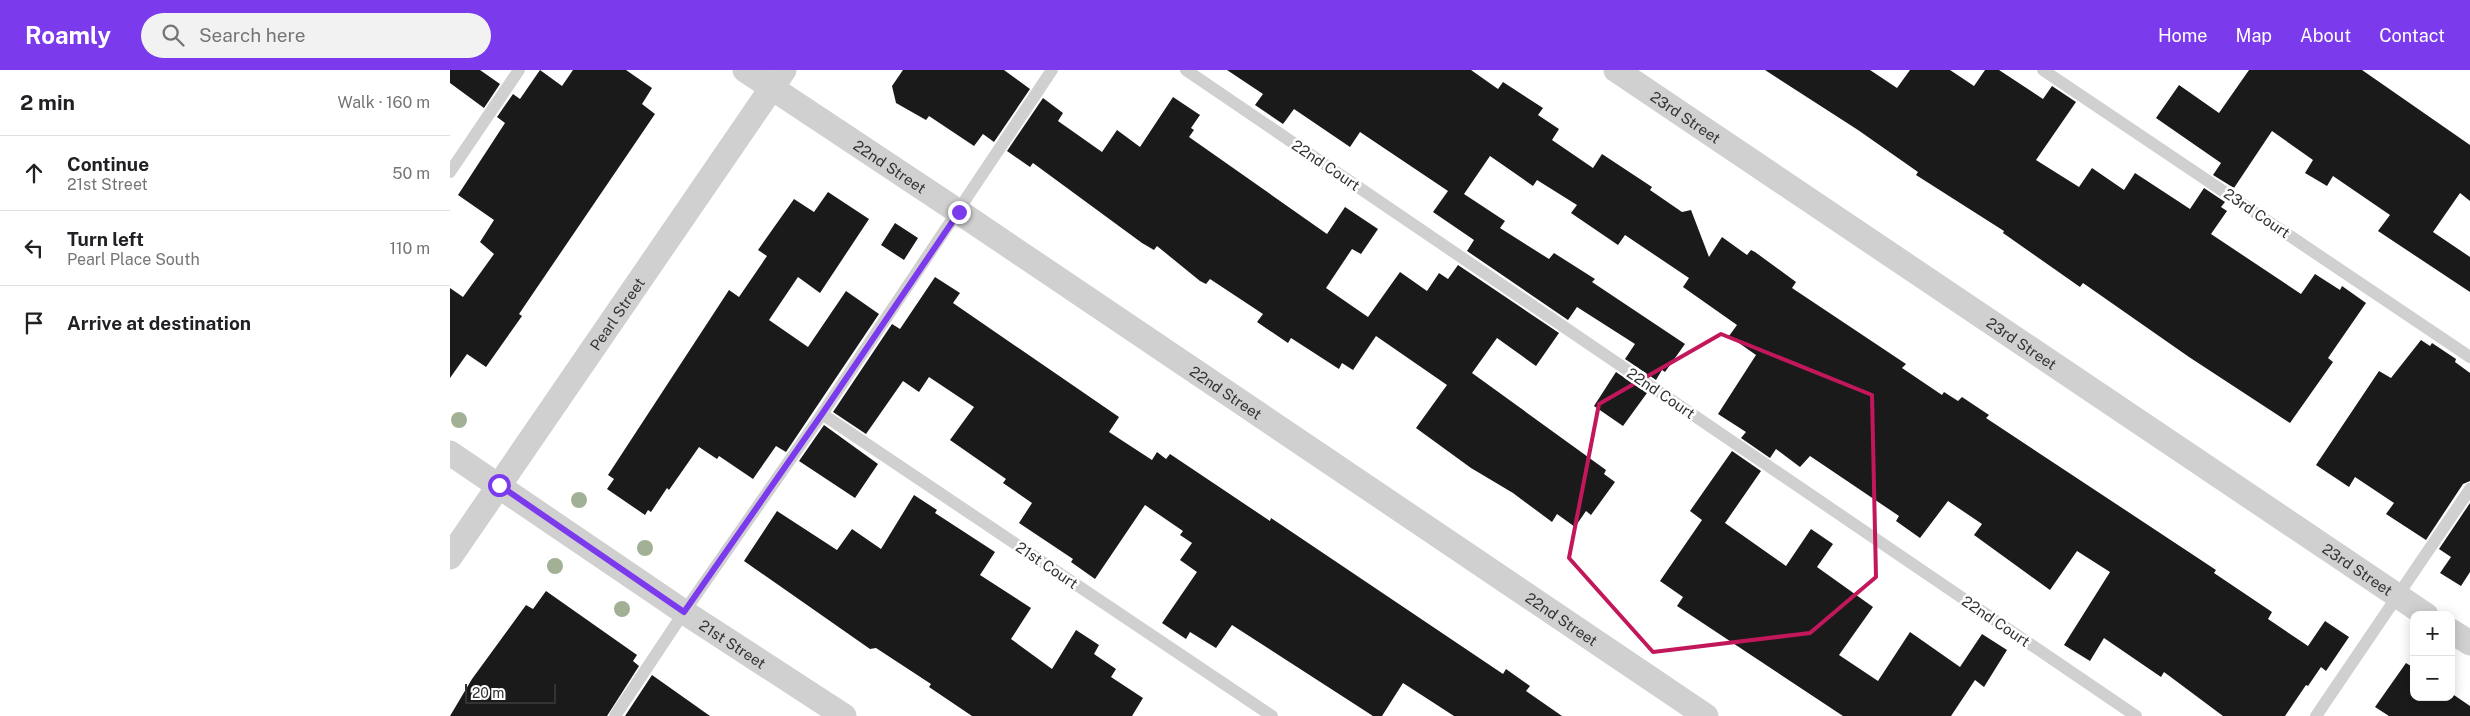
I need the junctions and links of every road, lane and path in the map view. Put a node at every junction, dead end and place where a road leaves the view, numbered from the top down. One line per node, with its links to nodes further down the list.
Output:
1 (519, 70): 8 (lane)
2 (745, 70): 7 (street, 22nd Street)
3 (1052, 70): 10 (lane)
4 (1186, 70): 26 (lane, 22nd Court)
5 (1616, 70): 17 (street, 23rd Street)
6 (2044, 70): 11 (lane, 23rd Court)
7 (778, 79): 10 (street, 22nd Street); 14 (street, Pearl Street)
8 (454, 158): 9 (lane)
9 (450, 172)
10 (959, 212): 12 (lane); 25 (street, 22nd Street)
11 (2470, 357)
12 (822, 414): 19 (lane); 24 (lane, 21st Court)
13 (450, 452): 14 (street, 21st Street)
14 (499, 485): 16 (street, Pearl Street); 19 (street, 21st Street)
15 (2470, 489): 17 (lane)
16 (450, 558)
17 (2396, 596): 18 (street, 23rd Street); 27 (lane)
18 (2420, 611)
19 (684, 612): 22 (lane); 23 (street, 21st Street)
20 (2455, 634): 21 (street)
21 (2470, 643)
22 (615, 716)
23 (844, 716)
24 (1272, 716)
25 (1706, 716)
26 (2136, 716)
27 (2316, 716)

